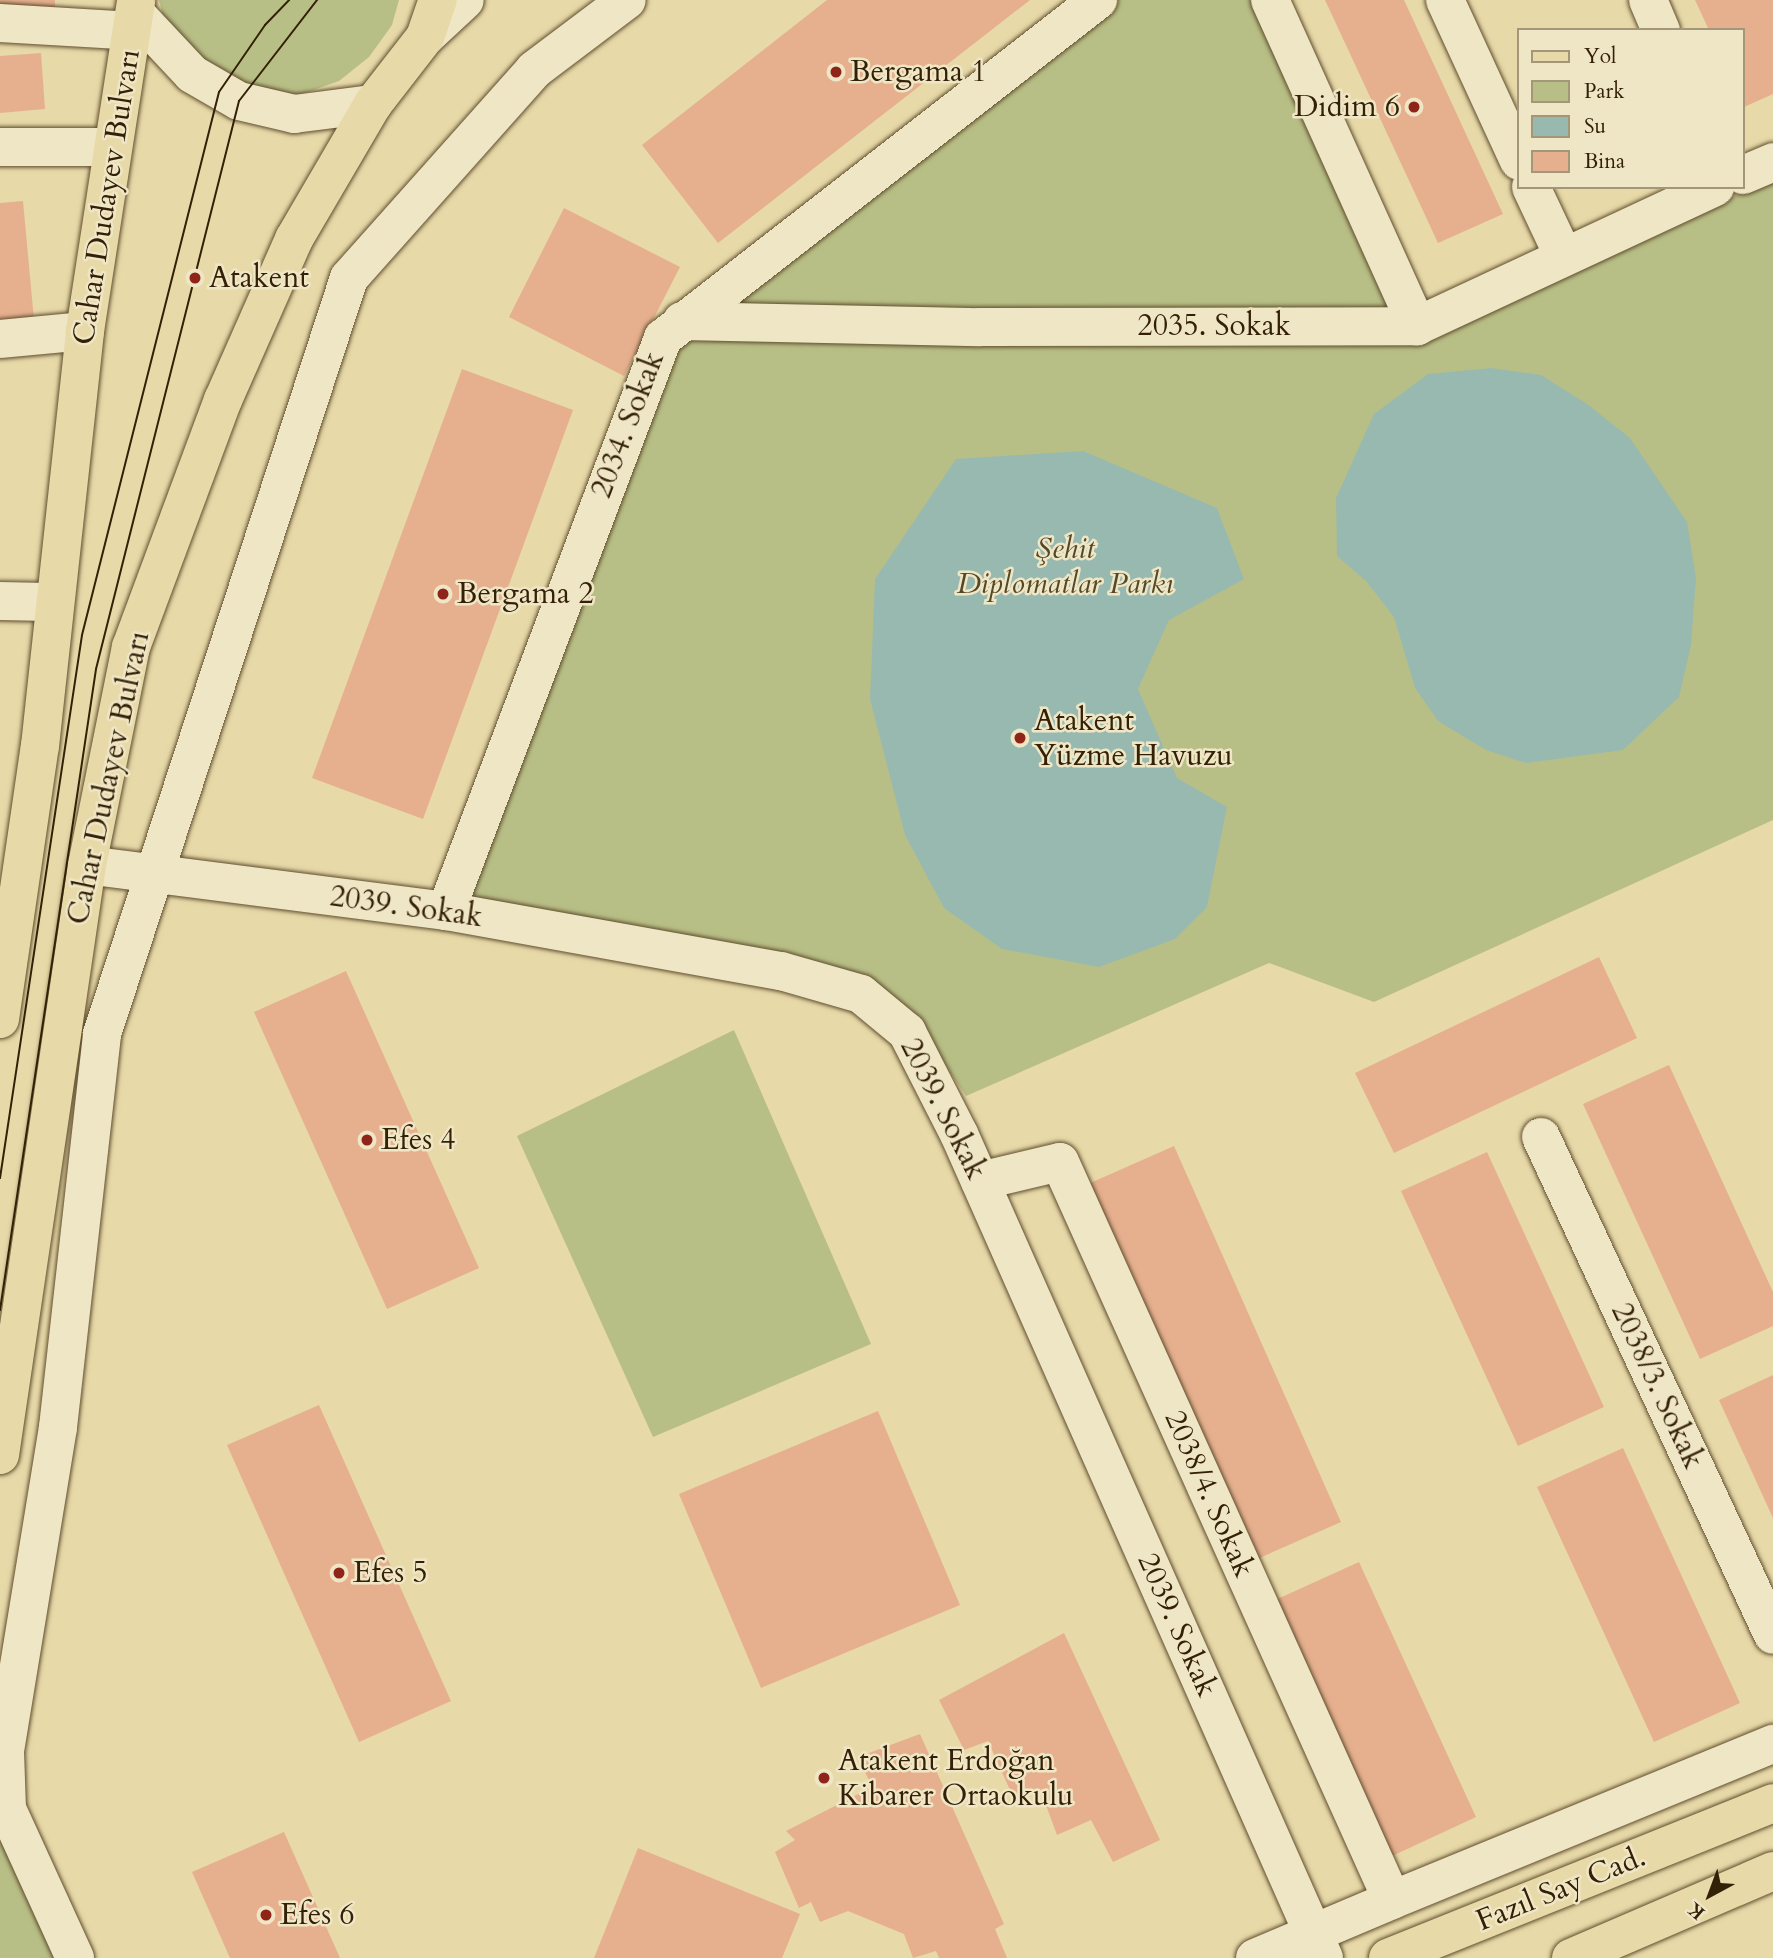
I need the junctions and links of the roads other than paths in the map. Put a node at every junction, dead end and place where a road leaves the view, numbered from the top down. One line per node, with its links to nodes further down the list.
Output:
1 (438, 0): 11 (main road, Cahar Dudayev Bulvarı)
2 (465, 0): 11 (street)
3 (627, 0): 29 (street)
4 (1098, 0): 21 (street, 2034. Sokak)
5 (1270, 0): 22 (street)
6 (1445, 0): 15 (street)
7 (1648, 0): 10 (street)
8 (135, 15): 9 (street); 12 (street); 14 (main road, Cahar Dudayev Bulvarı)
9 (0, 23)
10 (1660, 28)
11 (425, 37): 12 (main road, Cahar Dudayev Bulvarı)
12 (373, 104): 28 (main road, Cahar Dudayev Bulvarı)
13 (0, 147): 14 (street)
14 (113, 147): 23 (main road, Cahar Dudayev Bulvarı)
15 (1518, 159)
16 (1773, 162): 17 (street)
17 (1745, 174)
18 (1532, 189): 20 (street)
19 (1711, 189): 20 (street, 2035. Sokak)
20 (1563, 255): 22 (street, 2035. Sokak)
21 (682, 321): 22 (street, 2035. Sokak); 30 (street, 2034. Sokak)
22 (1417, 326)
23 (85, 331): 24 (street); 26 (main road, Cahar Dudayev Bulvarı)
24 (0, 339)
25 (0, 601): 26 (street)
26 (54, 602): 27 (main road, Cahar Dudayev Bulvarı)
27 (11, 859): 31 (main road, Cahar Dudayev Bulvarı)
28 (87, 865): 29 (street, 2039. Sokak); 34 (main road, Cahar Dudayev Bulvarı)
29 (158, 873): 30 (street, 2039. Sokak); 41 (street)
30 (446, 911): 33 (street, 2039. Sokak)
31 (0, 1019)
32 (1541, 1137): 35 (street, 2038/3. Sokak)
33 (980, 1181): 39 (street, 2038/4. Sokak); 40 (street, 2039. Sokak)
34 (0, 1455)
35 (1773, 1635)
36 (1773, 1745): 39 (street)
37 (1773, 1803): 43 (main road, Fazıl Say Cad.)
38 (1773, 1871): 44 (main road)
39 (1392, 1900): 40 (street)
40 (1319, 1946): 42 (street)
41 (75, 1958)
42 (1255, 1958)
43 (1388, 1958)
44 (1571, 1958)

